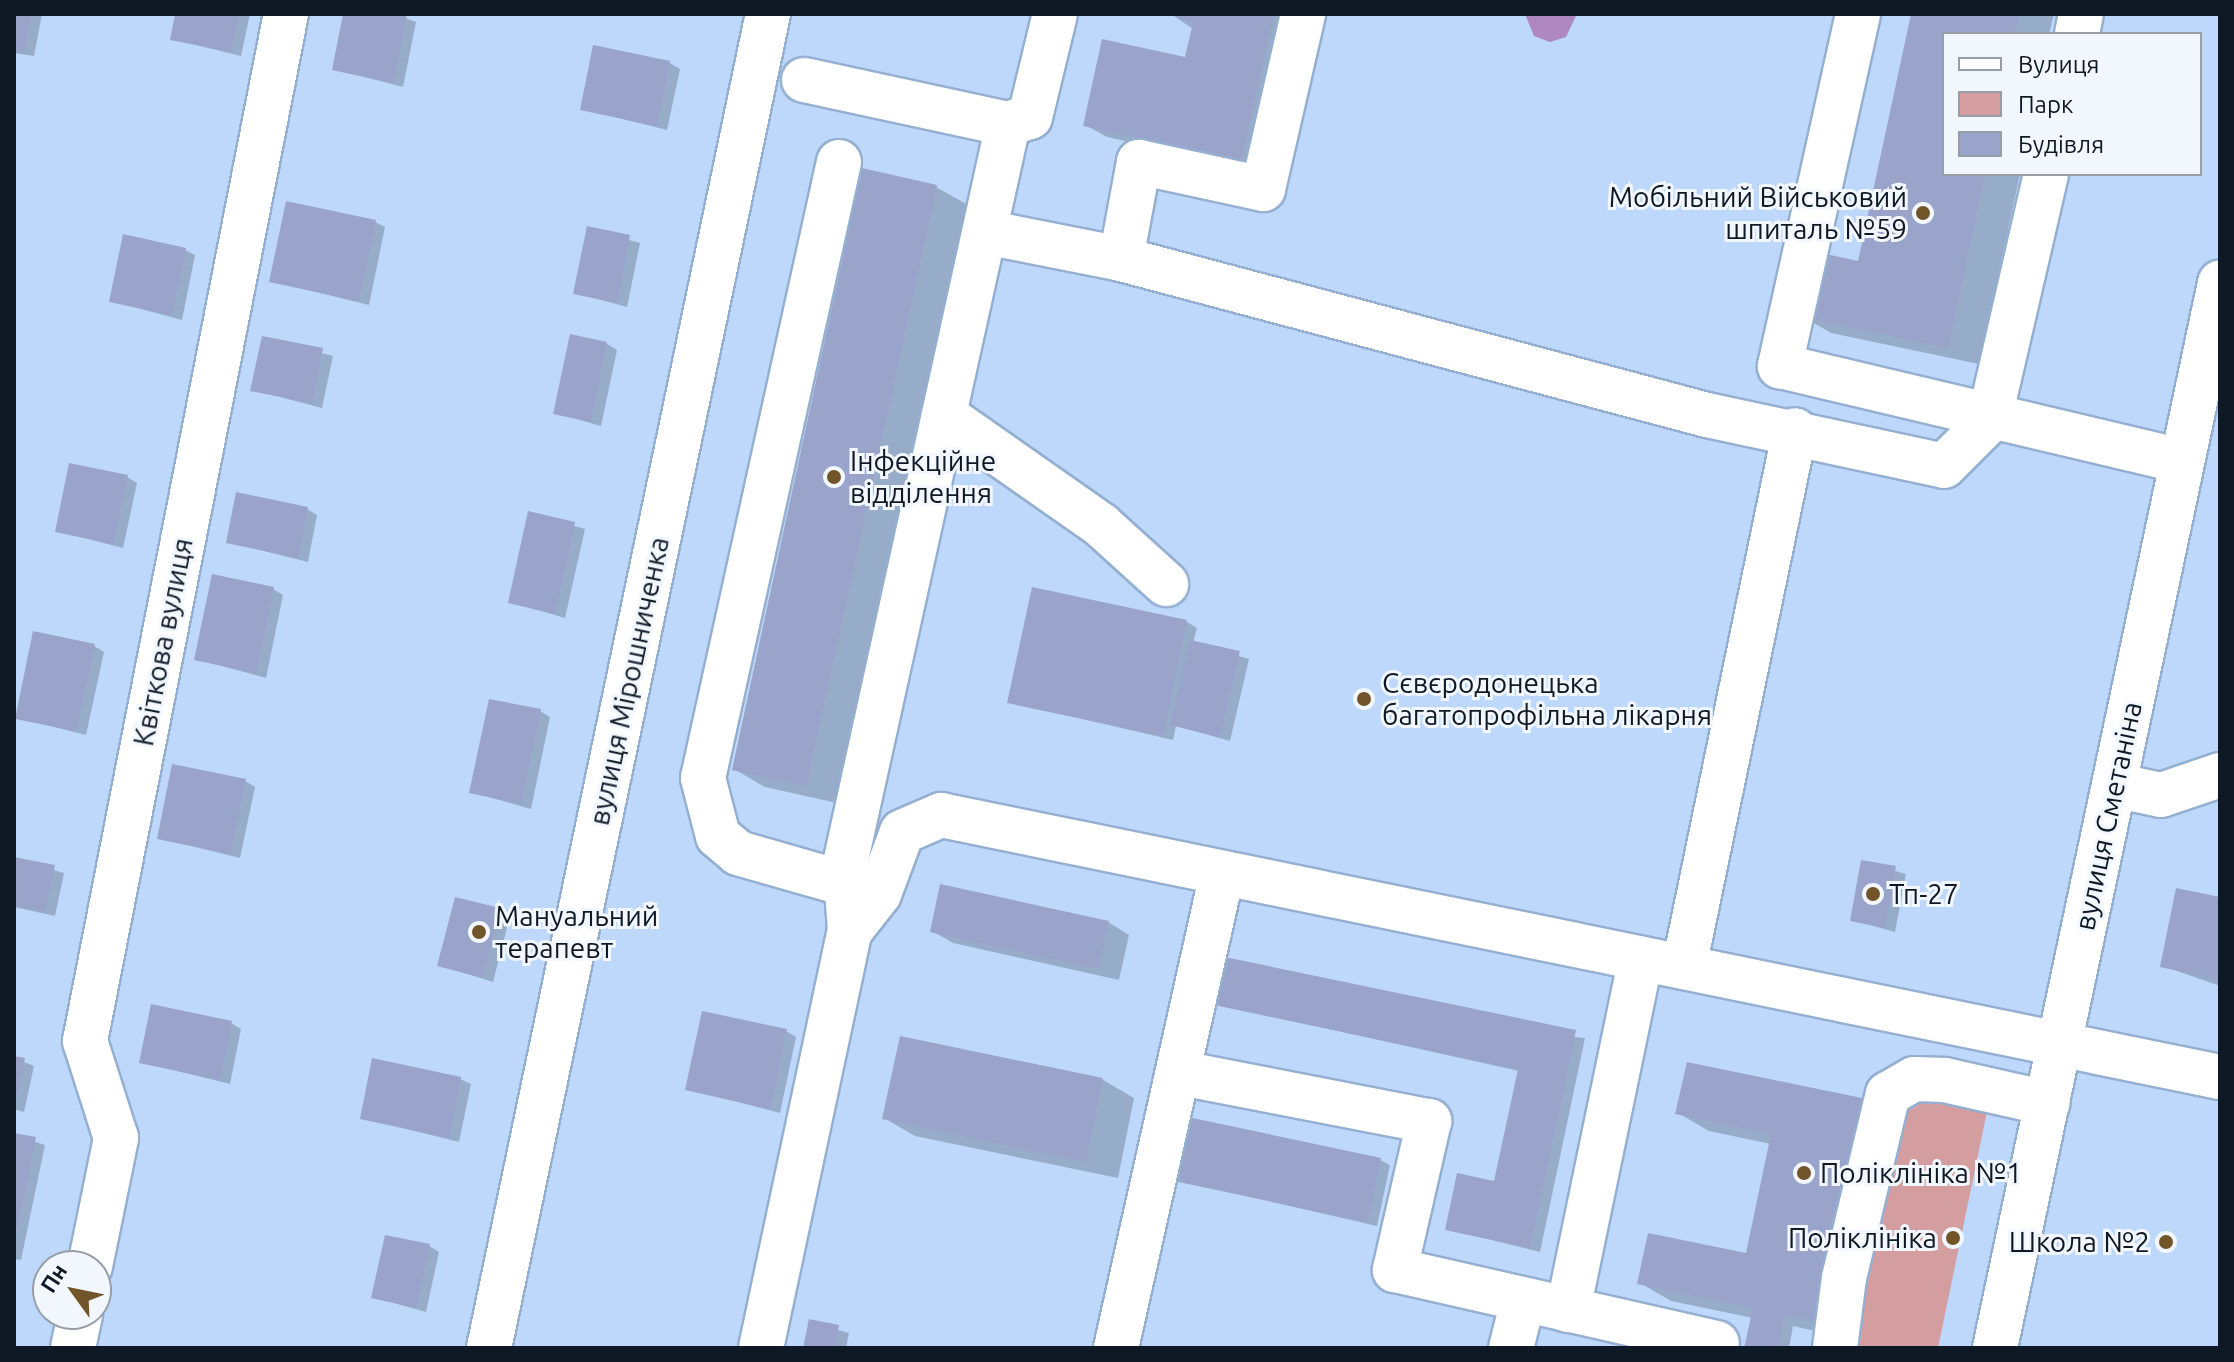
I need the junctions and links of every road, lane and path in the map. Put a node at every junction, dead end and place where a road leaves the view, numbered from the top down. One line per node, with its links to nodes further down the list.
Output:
1 (286, 14): 30 (street, Квіткова вулиця)
2 (768, 14): 34 (street, вулиця Мірошниченка)
3 (1055, 14): 7 (street)
4 (1303, 14): 11 (street)
5 (1858, 14): 13 (street)
6 (804, 80): 7 (street)
7 (1008, 124): 10 (street)
8 (839, 162): 22 (street)
9 (2046, 176): 15 (street)
10 (985, 232): 11 (street); 14 (street)
11 (1121, 259): 16 (street)
12 (2220, 283): 17 (street, вулиця Сметаніна)
13 (1780, 366): 15 (street); 16 (street)
14 (944, 415): 18 (street); 22 (street)
15 (1989, 421): 16 (street); 17 (street)
16 (1782, 428): 25 (street)
17 (2182, 461): 20 (street, вулиця Сметаніна)
18 (1166, 584)
19 (2220, 775): 20 (street)
20 (2114, 785): 26 (street, вулиця Сметаніна)
21 (1222, 874): 23 (street); 24 (street); 27 (street)
22 (846, 884): 23 (street)
23 (850, 931): 35 (street)
24 (1641, 958): 25 (street); 32 (street)
25 (1684, 967): 26 (street)
26 (2060, 1044): 28 (street); 29 (street, вулиця Сметаніна)
27 (1181, 1073): 31 (street); 36 (street)
28 (2220, 1077)
29 (2047, 1103): 38 (street); 39 (street, вулиця Сметаніна)
30 (93, 1250)
31 (1523, 1301): 32 (street); 37 (street)
32 (1568, 1310): 33 (street)
33 (1717, 1343)
34 (489, 1348)
35 (761, 1348)
36 (1116, 1348)
37 (1511, 1348)
38 (1835, 1348)
39 (1995, 1348)

